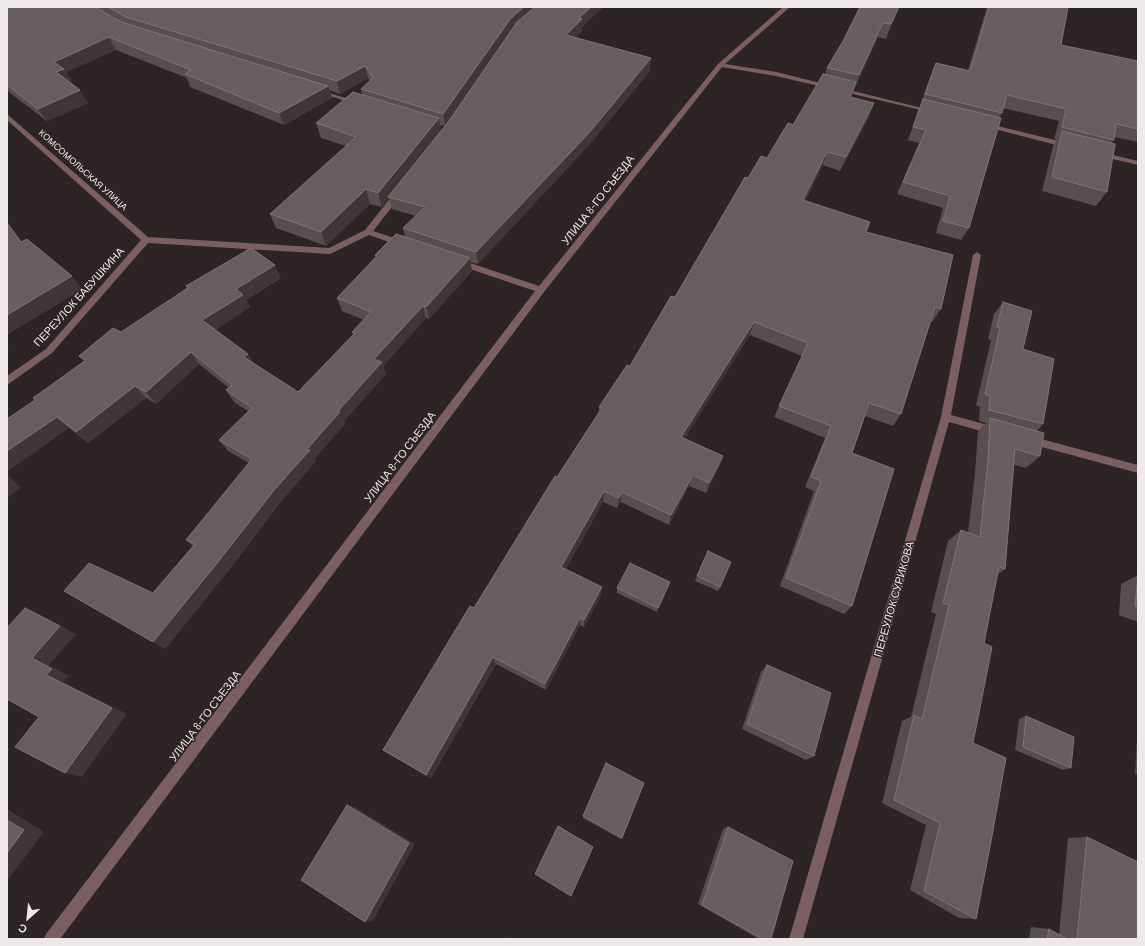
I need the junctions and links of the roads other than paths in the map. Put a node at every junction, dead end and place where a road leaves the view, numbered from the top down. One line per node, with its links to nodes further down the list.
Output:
1 (787, 7): 2 (street, УЛИЦА 8-ГО СЪЕЗДА)
2 (720, 66): 5 (street); 17 (street, УЛИЦА 8-ГО СЪЕЗДА)
3 (311, 89): 4 (street)
4 (364, 105)
5 (937, 113)
6 (7, 116): 13 (street, КОМСОМОЛЬСКАЯ УЛИЦА)
7 (976, 123): 8 (street)
8 (1076, 148)
9 (1092, 152): 10 (street)
10 (1138, 163)
11 (406, 185): 12 (street)
12 (368, 232): 13 (street); 14 (street)
13 (146, 240): 18 (street, ПЕРЕУЛОК БАБУШКИНА)
14 (413, 247)
15 (977, 256): 19 (street, ПЕРЕУЛОК СУРИКОВА)
16 (451, 260): 17 (street)
17 (541, 290): 23 (street, УЛИЦА 8-ГО СЪЕЗДА)
18 (7, 381)
19 (946, 418): 20 (street); 24 (street, ПЕРЕУЛОК СУРИКОВА)
20 (1008, 434)
21 (1023, 438): 22 (street)
22 (1138, 469)
23 (51, 939)
24 (796, 939)

